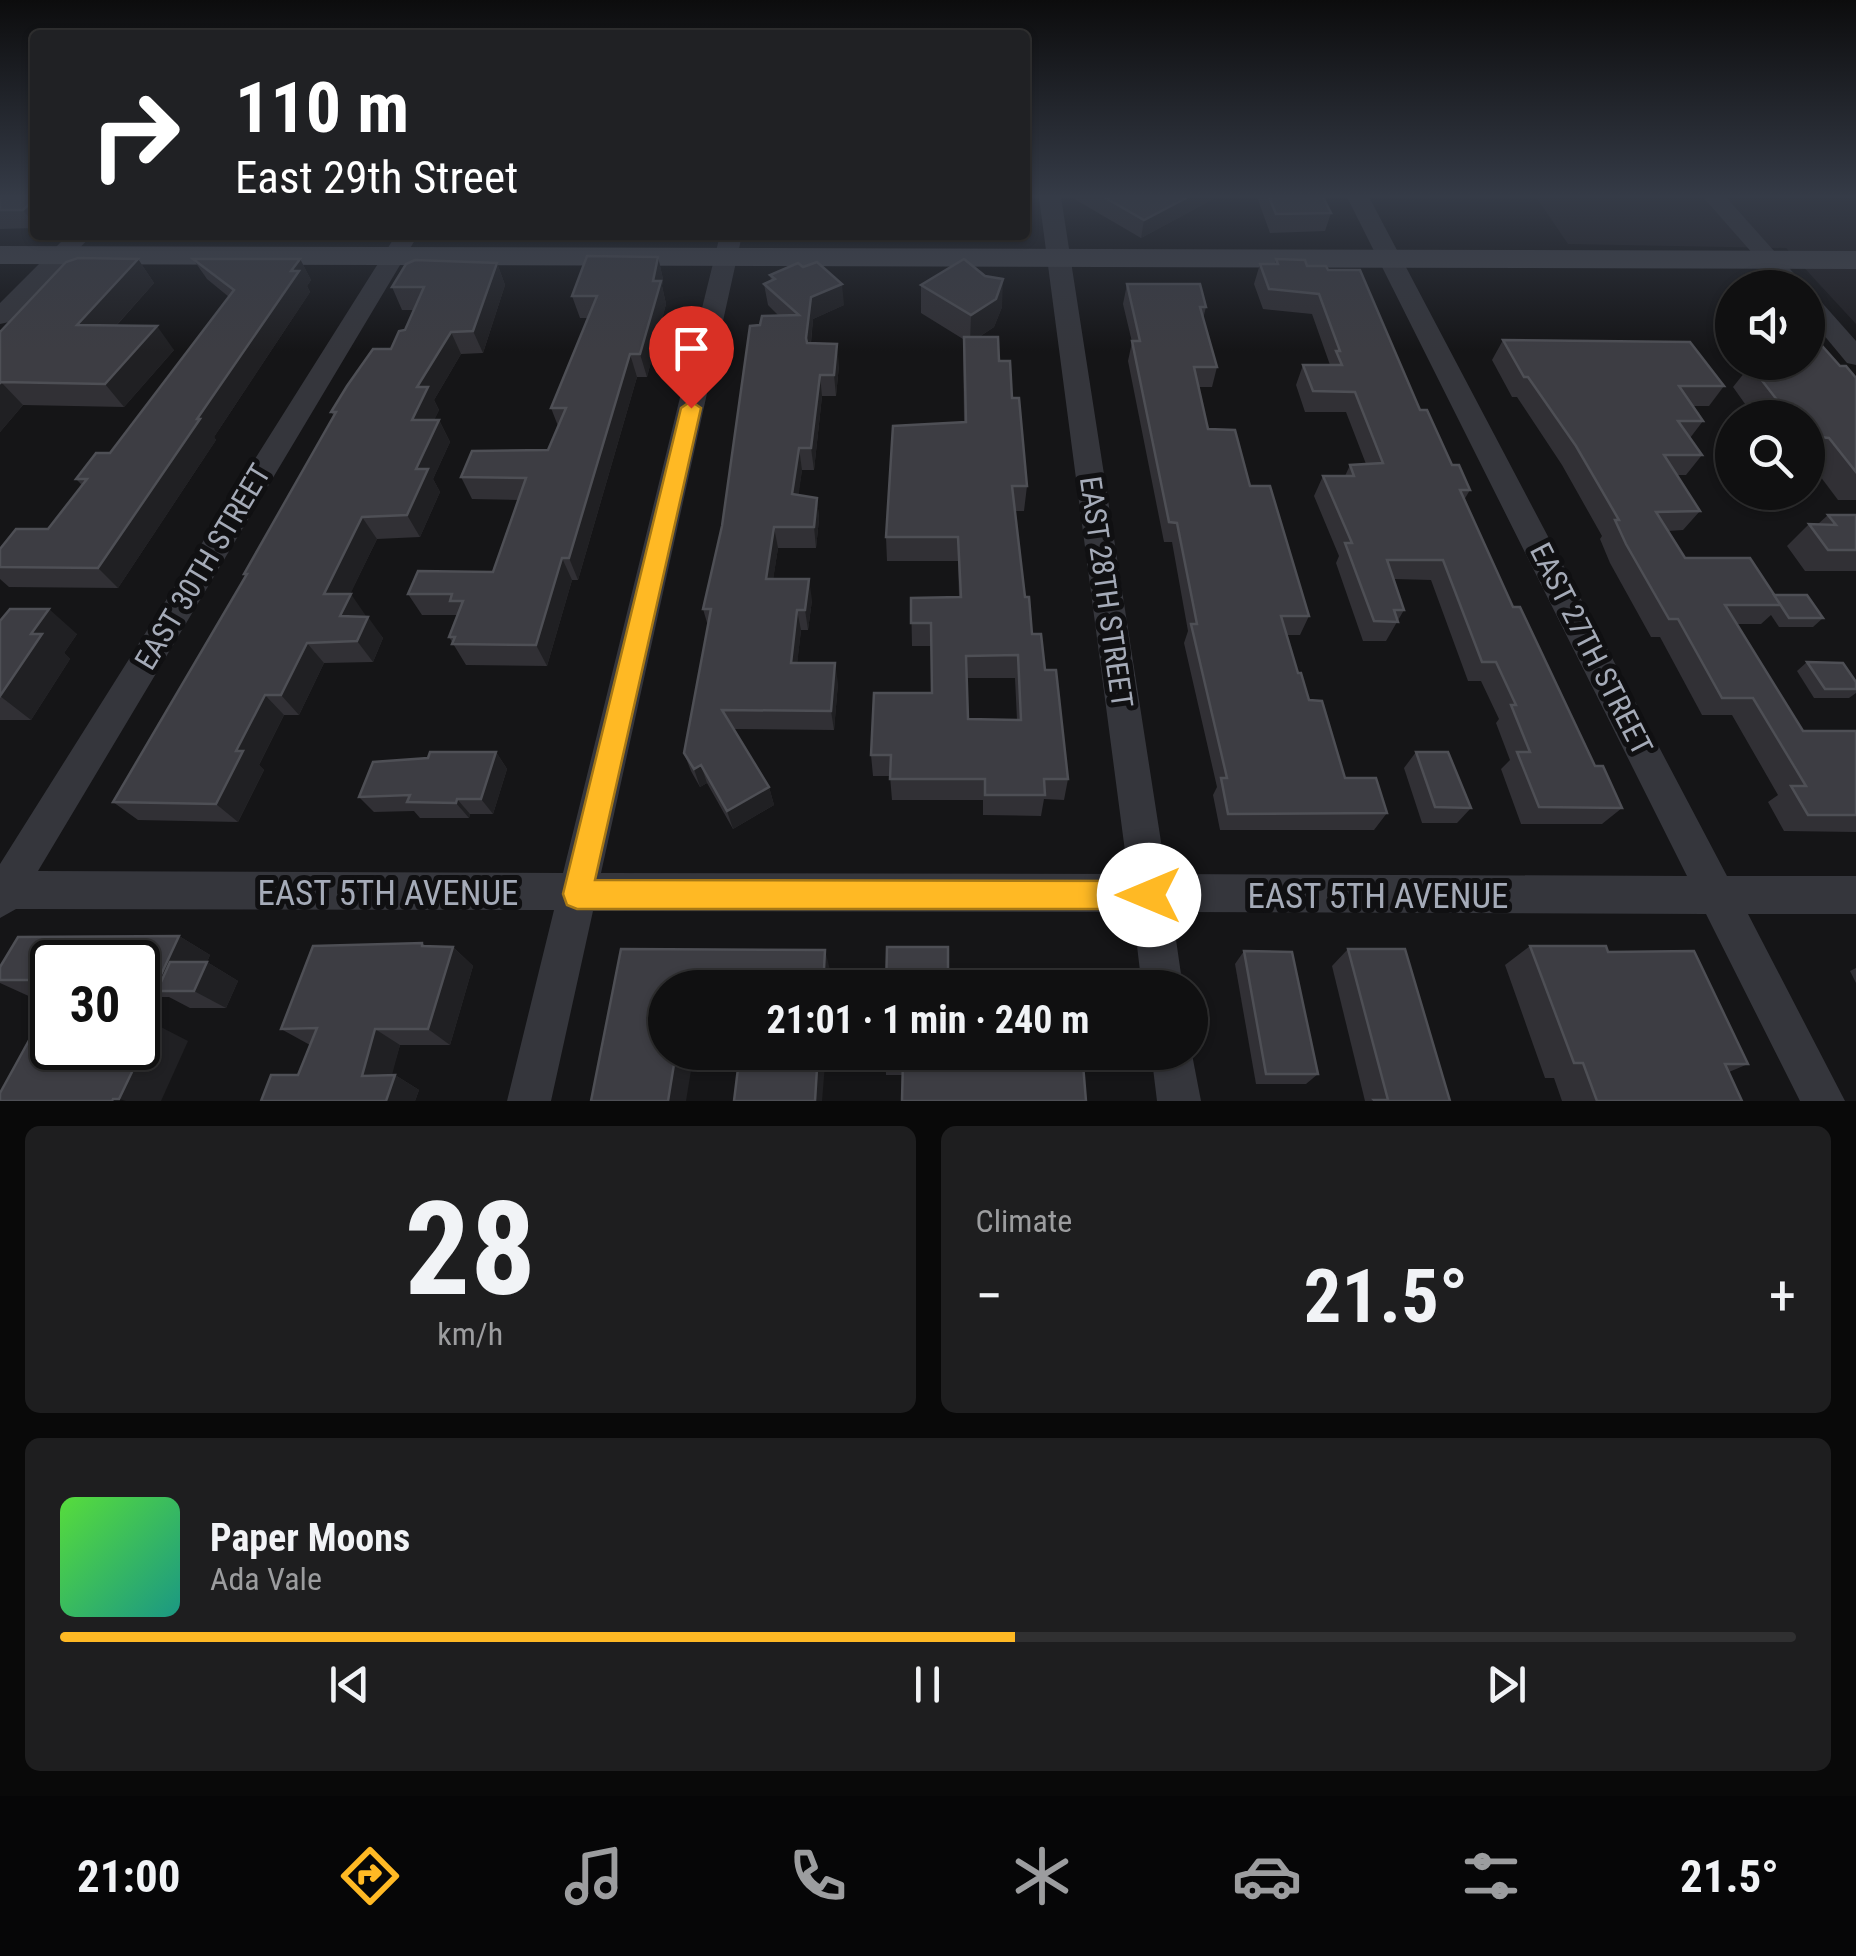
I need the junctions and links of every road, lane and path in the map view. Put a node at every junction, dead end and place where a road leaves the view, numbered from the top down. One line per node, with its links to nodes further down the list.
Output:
1 (44, 248): 9 (street)
2 (68, 248): 15 (street)
3 (399, 248): 18 (street, EAST 30TH STREET)
4 (727, 248): 19 (street)
5 (793, 248): 10 (street)
6 (1057, 248): 10 (street, EAST 28TH STREET)
7 (1385, 248): 11 (street, EAST 27TH STREET)
8 (1760, 248): 12 (street)
9 (0, 254)
10 (1058, 258): 11 (street); 20 (street, EAST 28TH STREET)
11 (1391, 259): 12 (street); 22 (street, EAST 27TH STREET)
12 (1771, 260): 13 (street); 14 (street)
13 (1856, 260)
14 (1780, 270)
15 (0, 317)
16 (1825, 321): 17 (street)
17 (1856, 357)
18 (2, 893): 19 (street, EAST 5TH AVENUE)
19 (577, 894): 20 (street, EAST 5TH AVENUE); 25 (street)
20 (1149, 895): 22 (street, EAST 5TH AVENUE); 23 (street, EAST 28TH STREET)
21 (1856, 895): 22 (street, EAST 5TH AVENUE)
22 (1718, 896): 27 (street, EAST 27TH STREET)
23 (1160, 970)
24 (1175, 1070): 26 (street)
25 (529, 1101)
26 (1179, 1101)
27 (1822, 1101)

